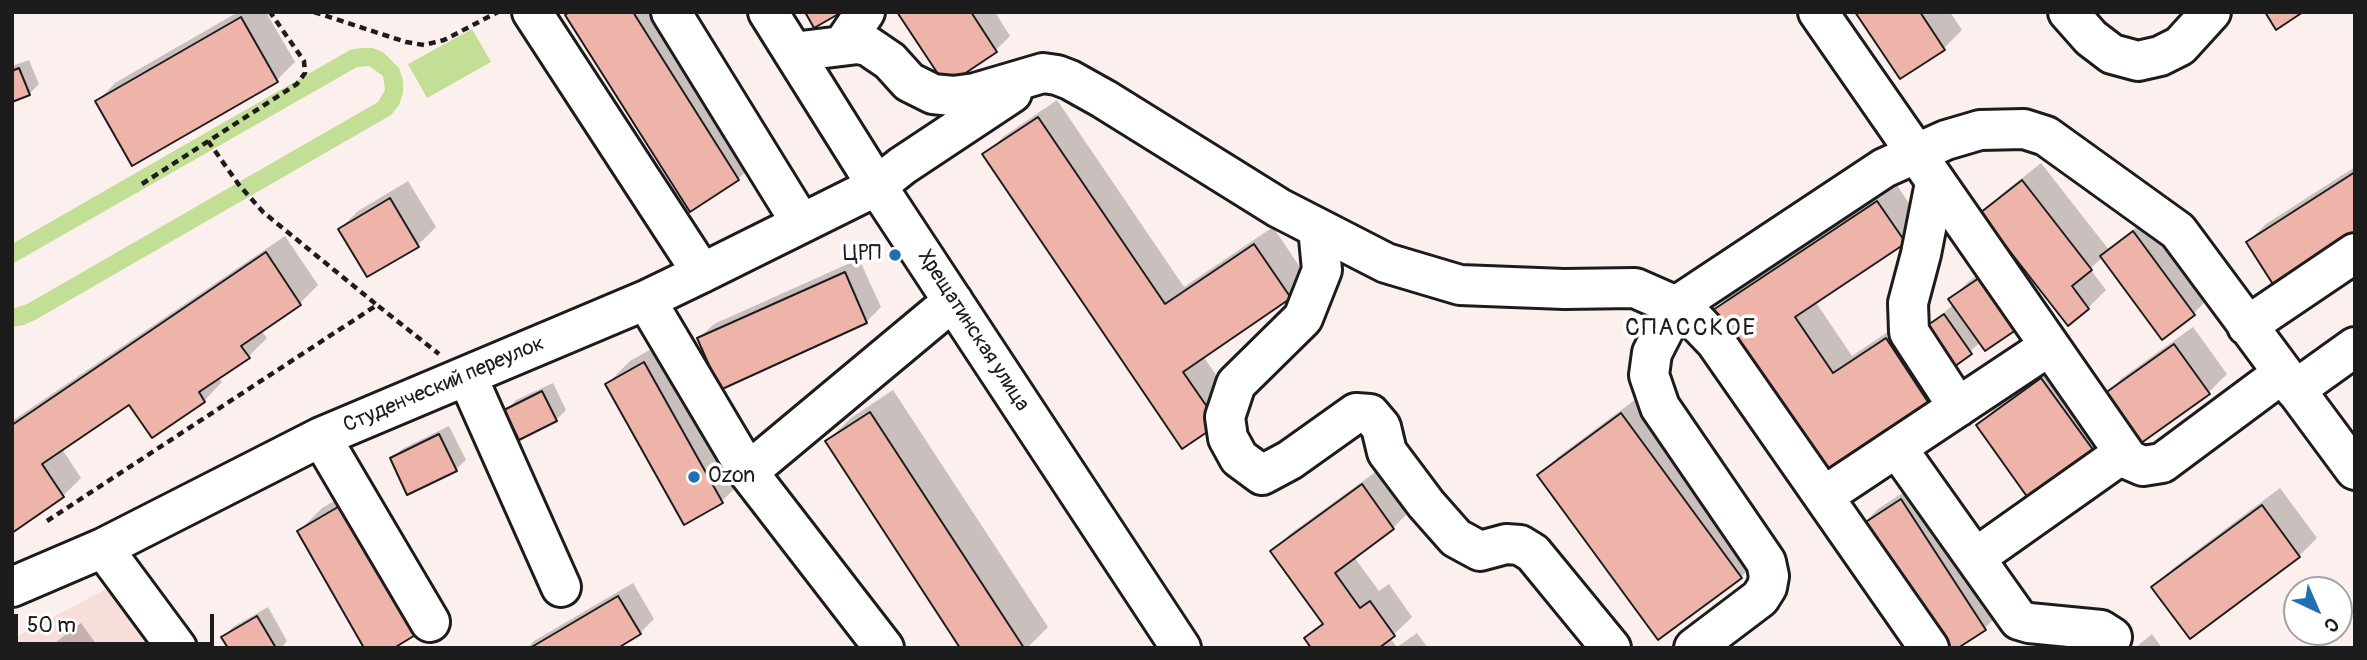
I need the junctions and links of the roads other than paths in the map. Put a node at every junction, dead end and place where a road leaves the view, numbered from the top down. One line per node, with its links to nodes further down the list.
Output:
1 (532, 12): 16 (street)
2 (671, 12): 13 (street)
3 (768, 12): 9 (street, Хрещатинская улица)
4 (865, 12): 8 (street)
5 (1818, 12): 11 (street)
6 (2068, 12): 7 (street)
7 (2211, 12)
8 (843, 45): 9 (street); 10 (street)
9 (793, 52): 12 (street, Хрещатинская улица)
10 (1043, 73): 12 (street, Студенческий переулок); 14 (street)
11 (1925, 169): 19 (street); 20 (street); 21 (street); 25 (street)
12 (877, 186): 13 (street, Студенческий переулок); 18 (street, Хрещатинская улица)
13 (801, 223): 16 (street, Студенческий переулок)
14 (1318, 228): 19 (street); 41 (street)
15 (2355, 253): 20 (street)
16 (702, 273): 17 (street, Студенческий переулок)
17 (646, 300): 23 (street, Студенческий переулок); 30 (street)
18 (953, 301): 30 (street); 40 (street, Хрещатинская улица)
19 (1676, 306): 31 (street); 42 (street)
20 (2247, 326): 24 (street)
21 (2048, 347): 25 (street); 28 (street)
22 (2355, 347): 24 (street)
23 (467, 376): 26 (street, Студенческий переулок); 35 (street)
24 (2289, 382): 28 (street); 29 (street)
25 (1958, 407): 27 (street)
26 (321, 437): 32 (street, Студенческий переулок); 36 (street)
27 (1897, 448): 31 (street); 33 (street)
28 (2122, 454): 33 (street)
29 (2355, 470)
30 (748, 472): 39 (street)
31 (1824, 496): 43 (street)
32 (103, 548): 34 (street, Студенческий переулок); 38 (street)
33 (1975, 558): 37 (street)
34 (12, 587)
35 (561, 587)
36 (430, 622)
37 (2112, 637)
38 (177, 648)
39 (884, 648)
40 (1181, 648)
41 (1611, 648)
42 (1694, 648)
43 (1929, 648)

